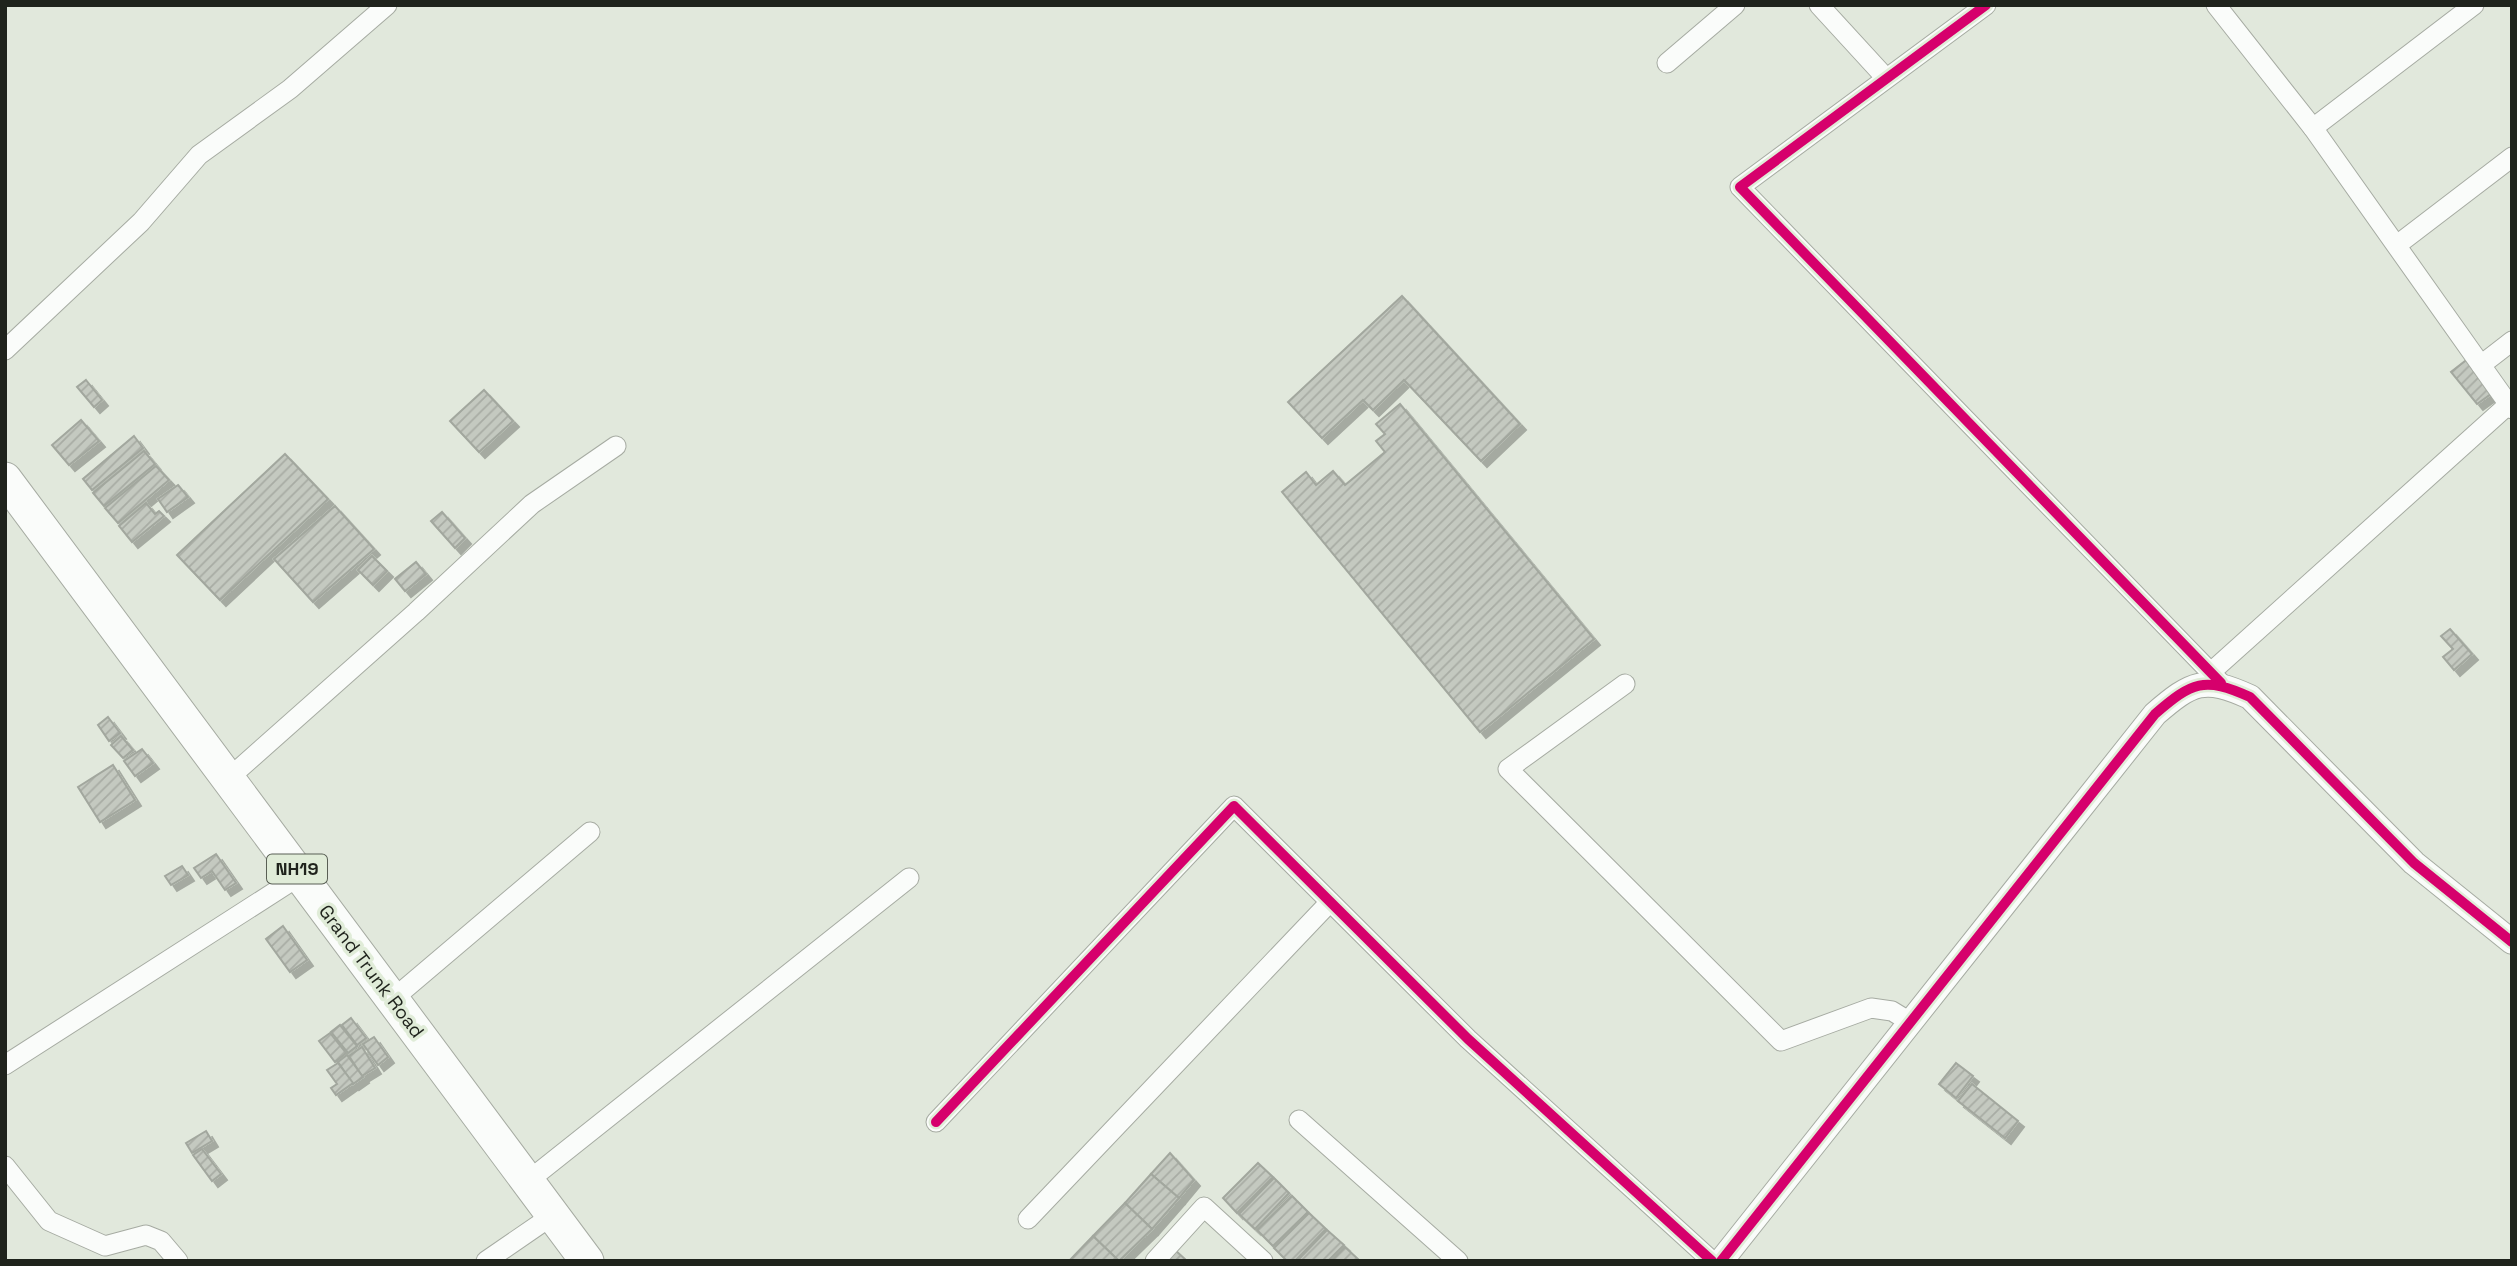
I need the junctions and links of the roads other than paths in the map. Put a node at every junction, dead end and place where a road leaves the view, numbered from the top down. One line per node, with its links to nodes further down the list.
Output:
1 (387, 5): 13 (street)
2 (1735, 5): 7 (street)
3 (1819, 5): 8 (street)
4 (1986, 5): 8 (street)
5 (2474, 5): 9 (street)
6 (2222, 7): 9 (street)
7 (1667, 63)
8 (1885, 77): 18 (street)
9 (2313, 128): 11 (street)
10 (2512, 157): 11 (street)
11 (2397, 245): 14 (street)
12 (2512, 341): 14 (street)
13 (5, 351)
14 (2481, 365): 15 (street)
15 (2510, 407): 18 (street)
16 (616, 446): 20 (street)
17 (5, 479): 20 (highway, Grand Trunk Road / NH19)
18 (2216, 678): 25 (street); 27 (street)
19 (1625, 684): 27 (street)
20 (229, 778): 22 (highway, Grand Trunk Road / NH19)
21 (590, 832): 26 (street)
22 (301, 875): 26 (highway, Grand Trunk Road / NH19); 28 (street)
23 (909, 878): 32 (street)
24 (1330, 902): 30 (street); 34 (street); 41 (street)
25 (2512, 942)
26 (393, 999): 32 (highway, Grand Trunk Road / NH19)
27 (1910, 1022): 42 (street)
28 (5, 1065)
29 (1299, 1120): 40 (street)
30 (936, 1122)
31 (5, 1166): 35 (street)
32 (528, 1181): 33 (highway, Grand Trunk Road / NH19)
33 (553, 1215): 36 (street); 37 (highway, Grand Trunk Road / NH19)
34 (1028, 1220)
35 (178, 1261)
36 (486, 1261)
37 (587, 1261)
38 (1155, 1261): 39 (street)
39 (1263, 1261)
40 (1458, 1261)
41 (1712, 1261)
42 (1721, 1261)

